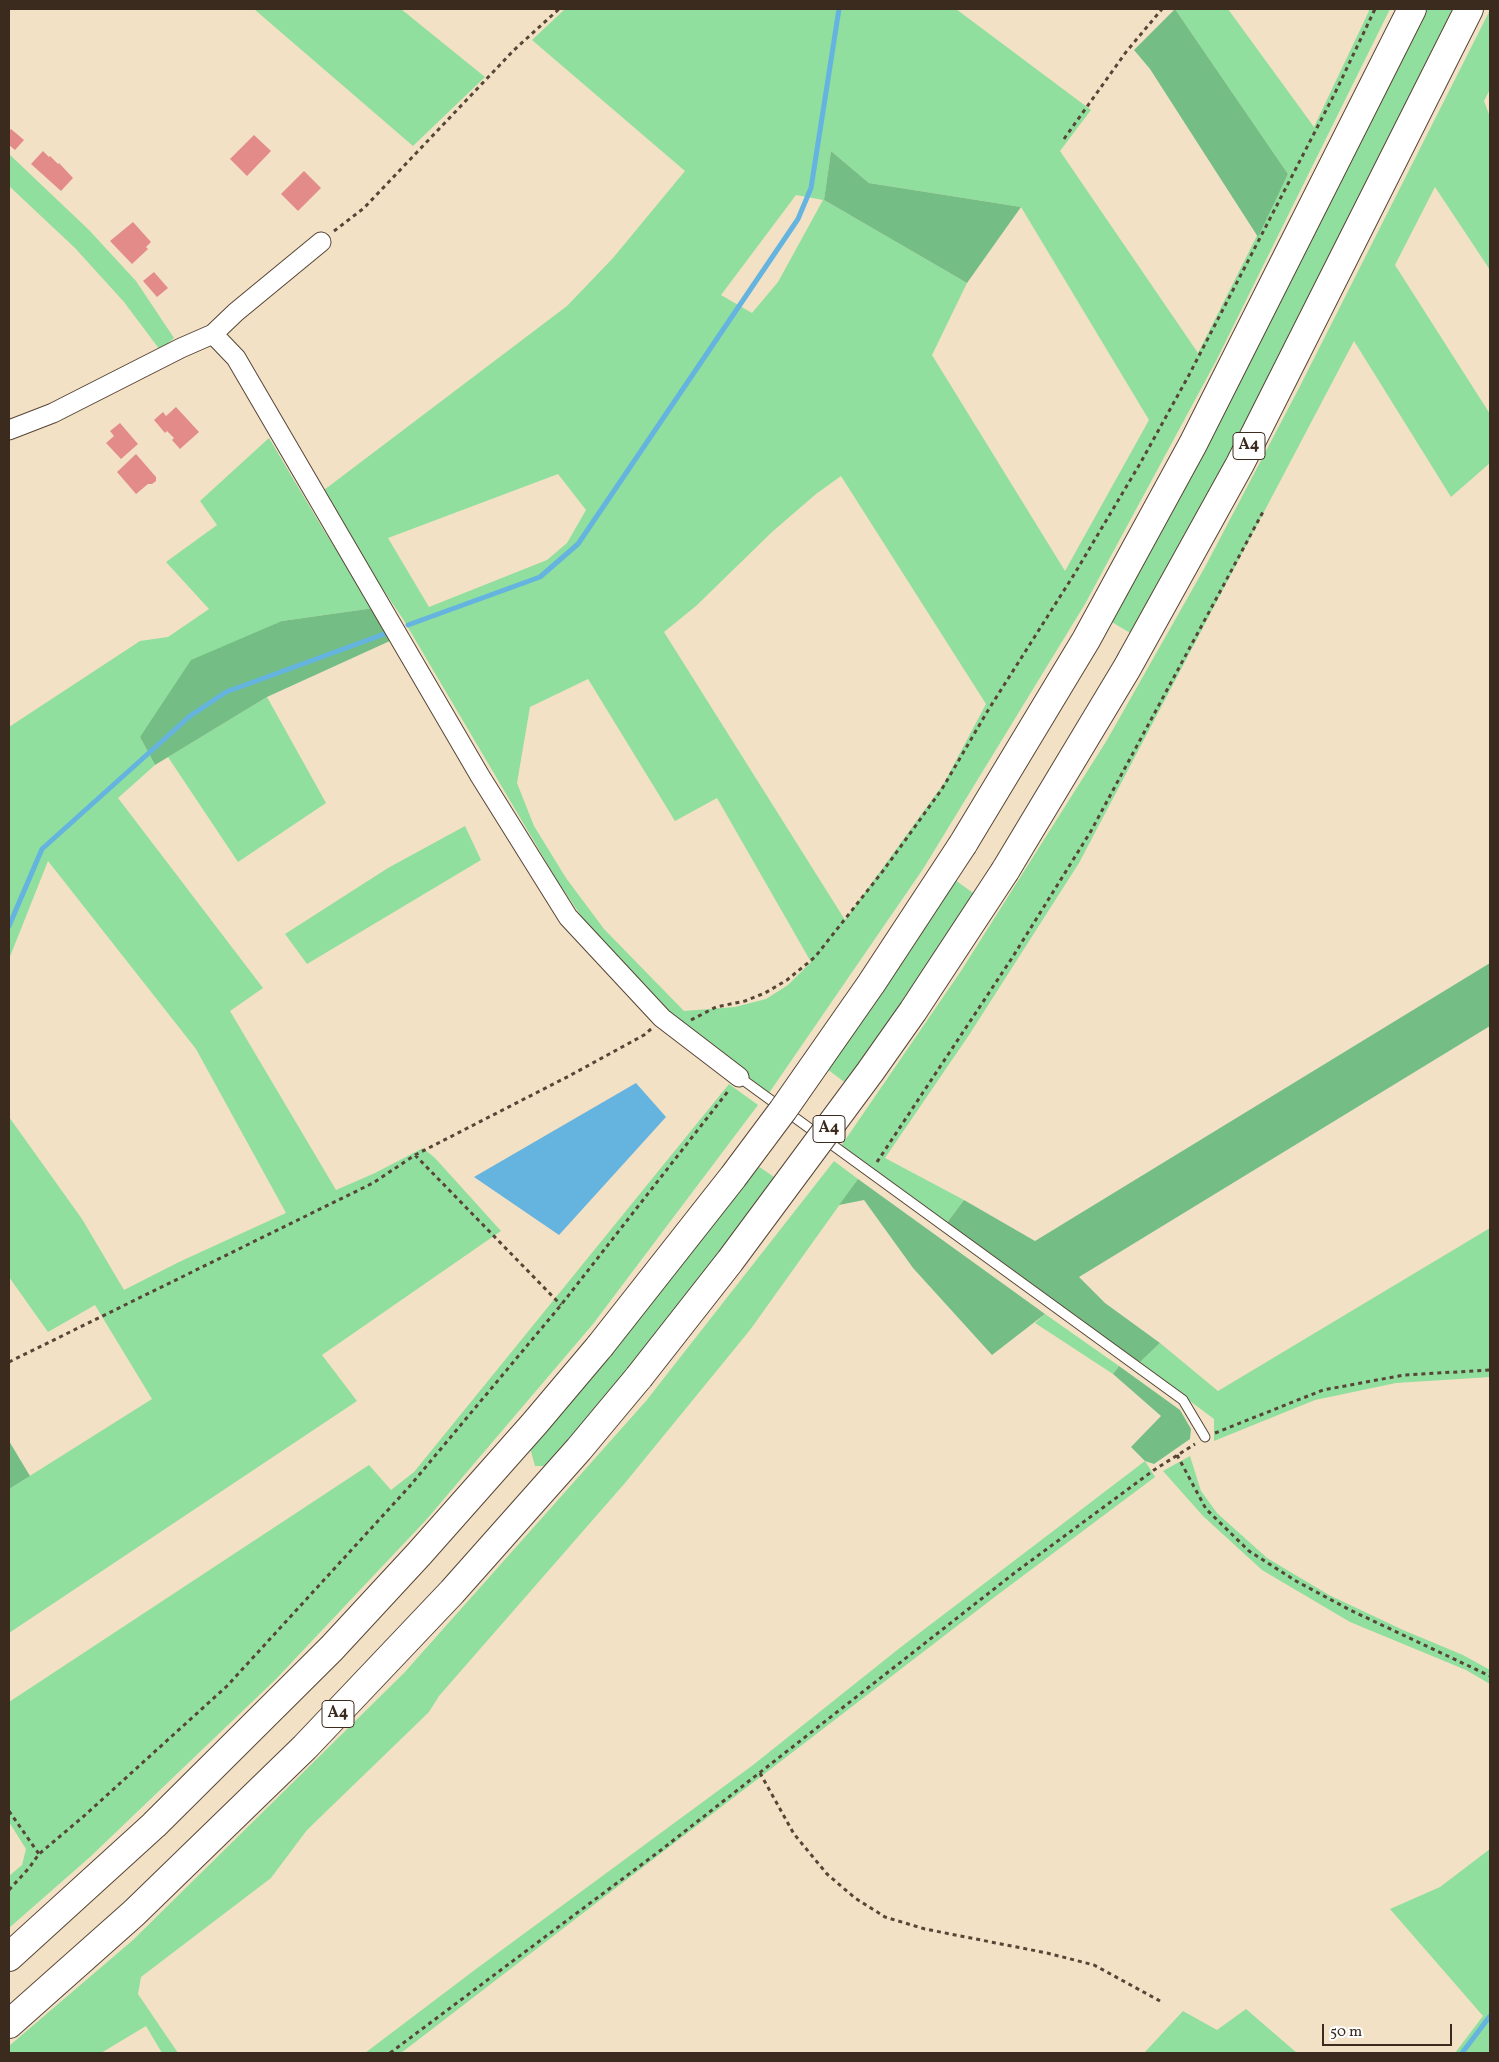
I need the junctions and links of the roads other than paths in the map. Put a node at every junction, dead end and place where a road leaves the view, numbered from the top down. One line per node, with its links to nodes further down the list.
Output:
1 (1412, 9): 8 (highway, bridge)
2 (1469, 9): 9 (highway, A4, bridge)
3 (321, 242): 4 (street)
4 (214, 334): 5 (street); 6 (street)
5 (9, 430)
6 (740, 1077): 7 (lane)
7 (1205, 1437)
8 (9, 1957)
9 (9, 2024)

